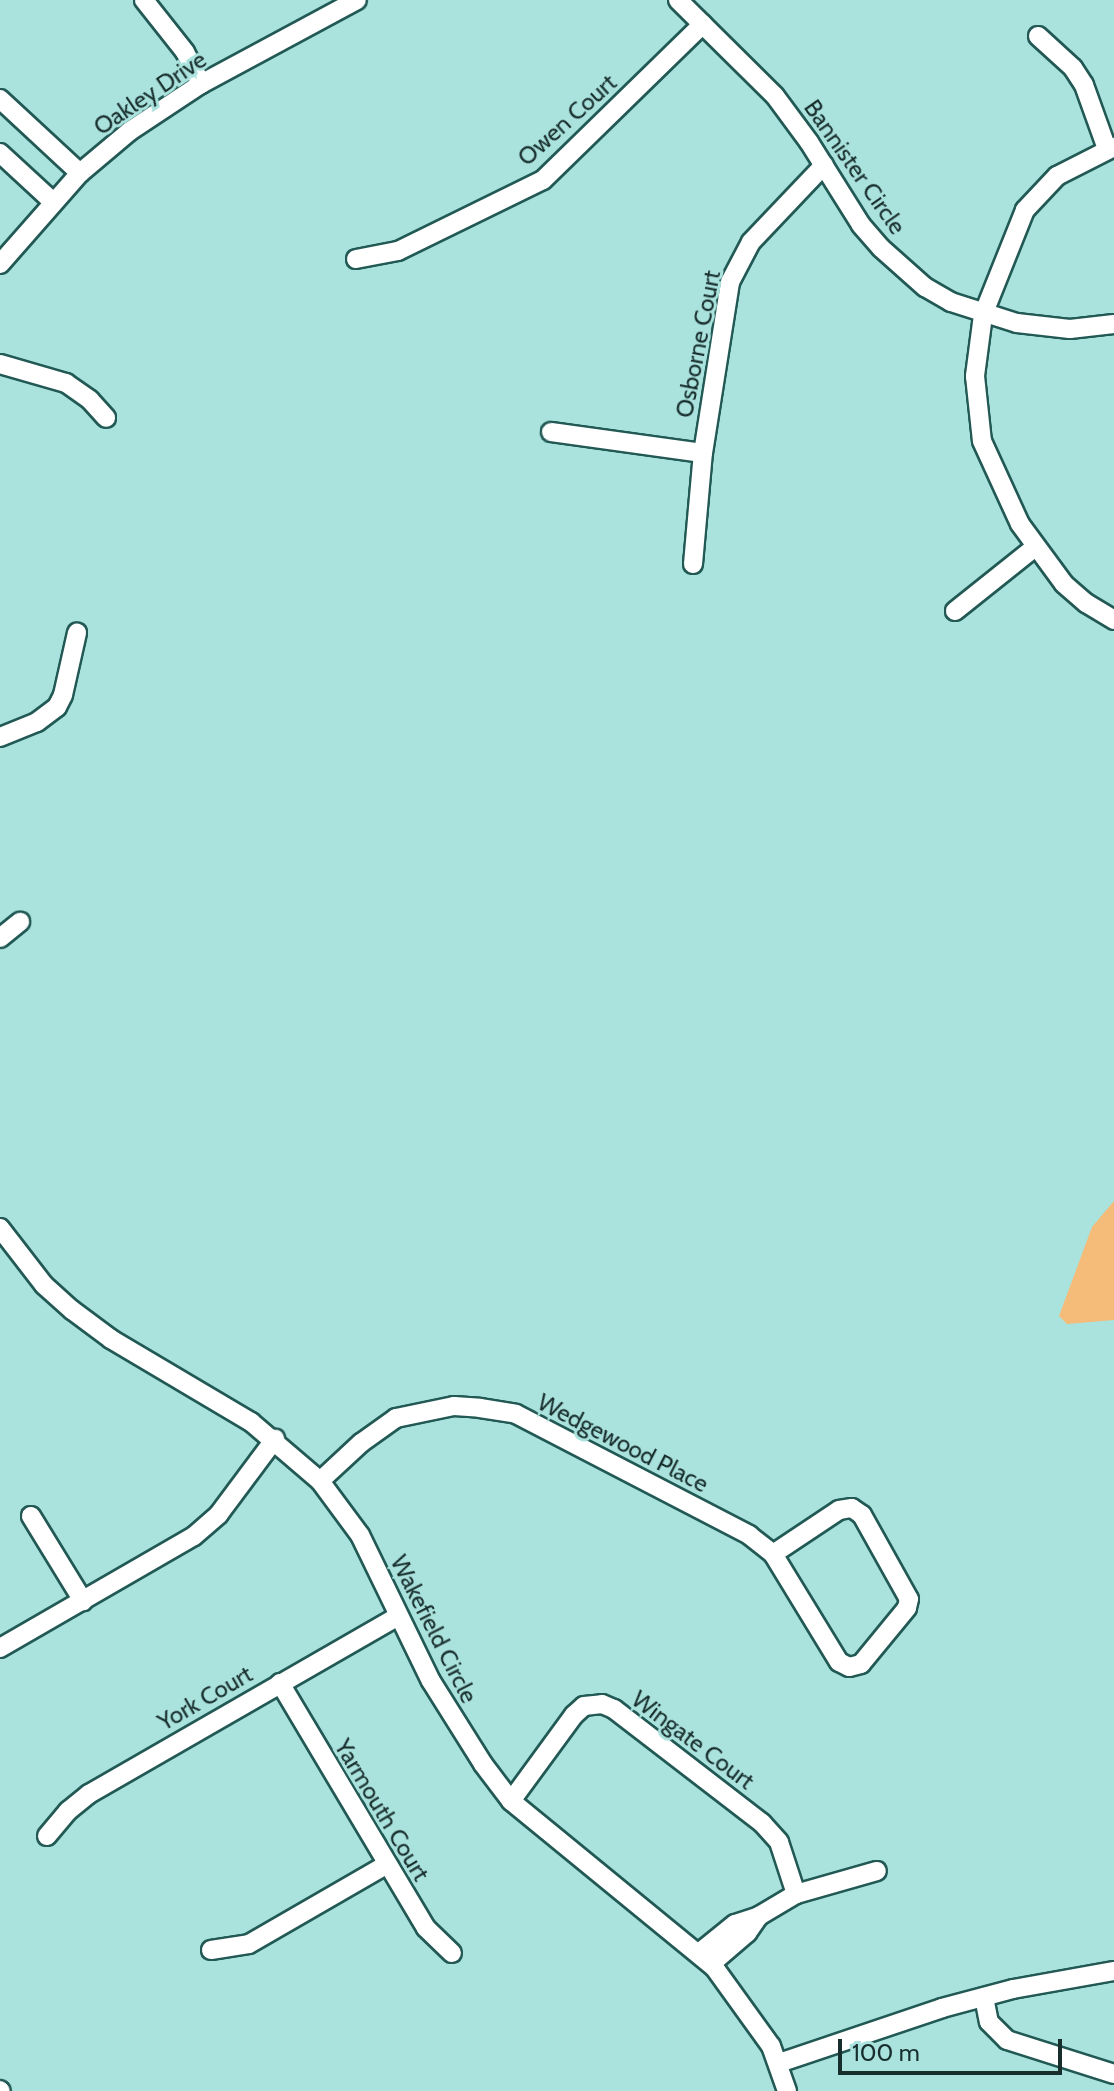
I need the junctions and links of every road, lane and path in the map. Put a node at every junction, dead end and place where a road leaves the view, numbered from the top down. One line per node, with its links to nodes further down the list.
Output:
1 (144, 0): 6 (street)
2 (357, 0): 6 (street, Oakley Drive)
3 (678, 0): 4 (street, Bannister Circle)
4 (703, 24): 10 (street, Bannister Circle); 13 (street, Owen Court)
5 (1038, 36): 8 (street)
6 (201, 84): 11 (street, Oakley Drive)
7 (0, 99): 11 (street)
8 (1110, 148): 15 (street)
9 (0, 153): 12 (street)
10 (824, 165): 15 (street, Bannister Circle); 20 (street, Osborne Court)
11 (80, 173): 12 (street, Oakley Drive)
12 (52, 201): 14 (street, Oakley Drive)
13 (356, 259)
14 (0, 264)
15 (983, 315): 16 (street, Bannister Circle); 21 (street)
16 (1114, 324)
17 (0, 364): 18 (street)
18 (106, 418)
19 (551, 432): 20 (street)
20 (703, 453): 22 (street, Osborne Court)
21 (1034, 548): 23 (street); 24 (street)
22 (693, 564)
23 (955, 611)
24 (1106, 615)
25 (77, 633): 26 (street)
26 (0, 737)
27 (20, 922): 28 (street)
28 (0, 938)
29 (0, 1228): 30 (street, Wakefield Circle)
30 (275, 1439): 31 (street, Wakefield Circle); 34 (street)
31 (320, 1481): 33 (street, Wedgewood Place); 35 (street, Wakefield Circle)
32 (31, 1516): 34 (street)
33 (773, 1554): 33 (street, Wedgewood Place)
34 (83, 1601): 36 (street)
35 (399, 1616): 37 (street, York Court); 38 (street, Wakefield Circle)
36 (0, 1648)
37 (280, 1683): 39 (street, York Court); 40 (street, Yarmouth Court)
38 (511, 1801): 42 (street, Wingate Court); 45 (street, Wakefield Circle)
39 (47, 1836)
40 (386, 1865): 43 (street); 44 (street, Yarmouth Court)
41 (877, 1871): 42 (street)
42 (796, 1894): 45 (street)
43 (211, 1950)
44 (452, 1953)
45 (705, 1958): 48 (street, Wakefield Circle)
46 (1114, 1971): 47 (street)
47 (984, 1997): 48 (street); 49 (street)
48 (779, 2063): 50 (street, Wakefield Circle)
49 (1114, 2074)
50 (787, 2091)

